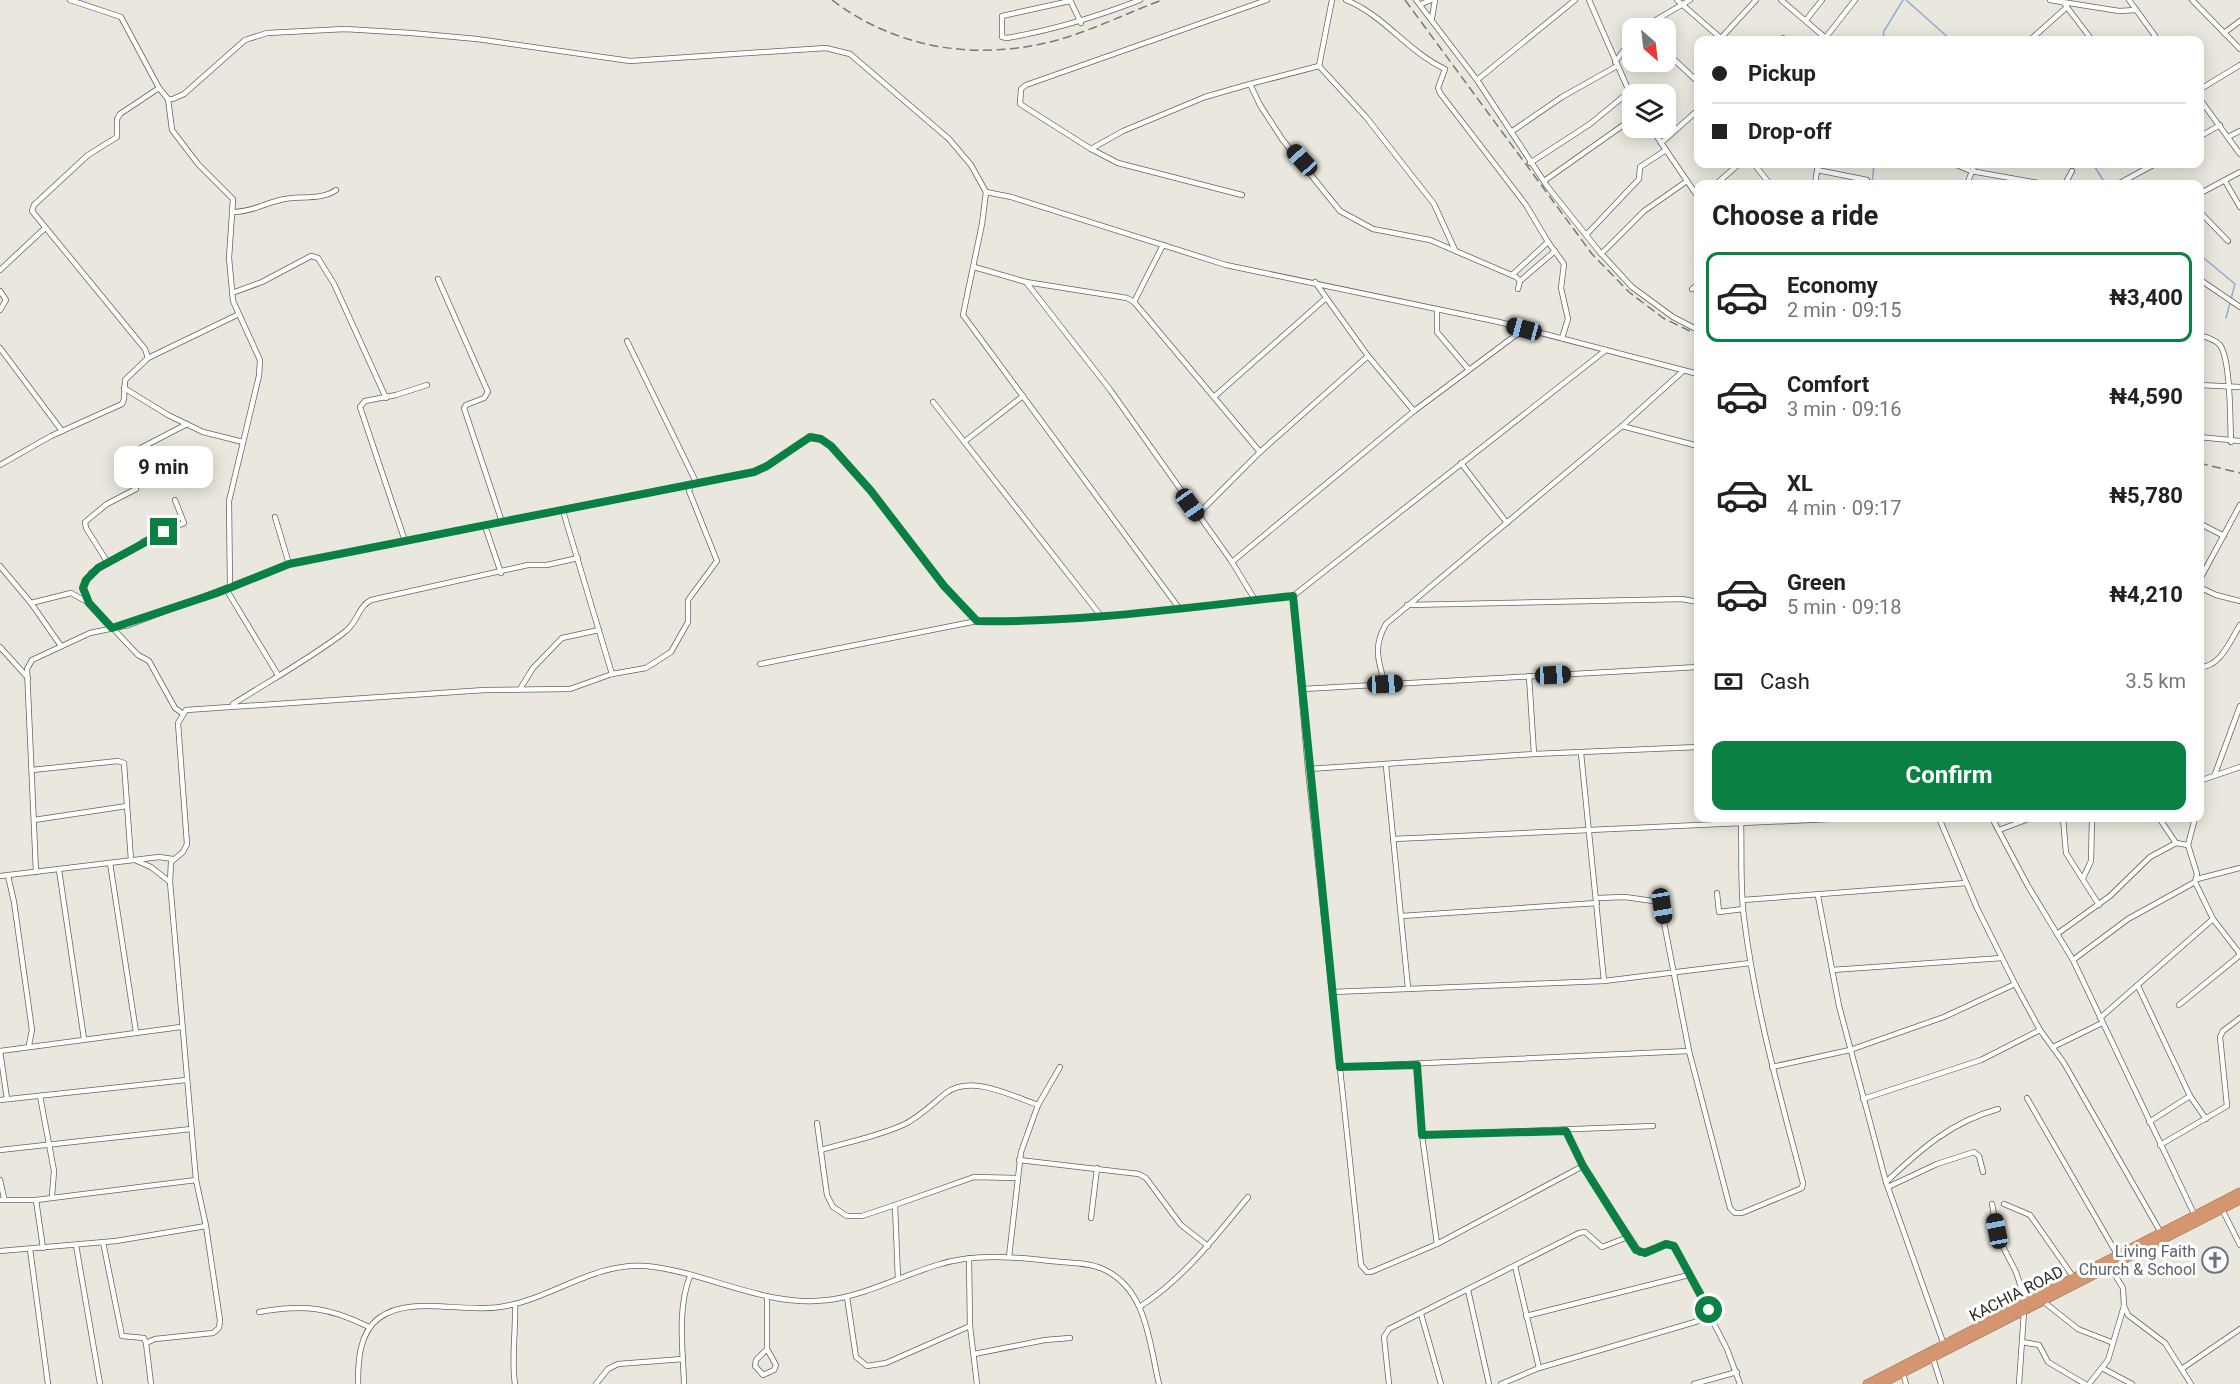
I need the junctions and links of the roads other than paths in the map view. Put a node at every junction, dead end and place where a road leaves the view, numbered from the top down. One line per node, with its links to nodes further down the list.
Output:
1 (69, 0): 50 (street)
2 (1070, 0): 30 (street); 30 (street)
3 (1140, 0): 20 (street)
4 (1267, 0): 63 (street)
5 (1332, 0): 44 (street)
6 (1347, 0): 98 (street)
7 (1433, 0): 21 (street); 26 (street)
8 (1575, 0): 46 (street)
9 (1589, 0): 42 (street)
10 (1677, 0): 23 (street)
11 (1690, 0): 23 (street)
12 (1756, 0): 33 (street)
13 (1781, 0): 22 (street)
14 (1822, 0): 28 (street)
15 (1855, 0): 35 (street)
16 (2050, 0): 19 (street)
17 (2129, 0): 25 (street)
18 (2192, 0): 31 (street)
19 (2062, 1): 24 (street); 25 (street)
20 (1128, 2): 30 (street)
21 (1419, 2): 26 (street)
22 (1788, 2): 28 (street)
23 (1684, 6): 27 (street); 32 (street)
24 (2067, 7): 36 (street); 37 (street)
25 (2136, 10): 38 (street)
26 (1432, 18): 46 (street)
27 (1658, 18)
28 (1806, 20): 34 (street)
29 (2240, 21): 31 (street)
30 (1082, 23)
31 (2224, 33): 39 (street)
32 (1719, 36)
33 (1725, 36)
34 (1824, 36)
35 (1829, 36)
36 (2034, 36)
37 (2089, 36)
38 (2155, 36)
39 (2240, 49)
40 (1622, 55): 42 (street)
41 (1676, 61): 45 (street)
42 (1616, 64): 48 (street); 58 (street)
43 (2240, 65): 49 (street)
44 (1319, 66): 47 (street); 100 (street)
45 (1694, 78)
46 (1477, 80): 58 (street)
47 (1250, 84): 63 (street); 100 (street)
48 (1625, 84)
49 (2204, 87)
50 (159, 88): 52 (street); 95 (street)
51 (1622, 98): 66 (street)
52 (168, 99): 90 (street); 93 (street)
53 (2204, 104): 55 (street)
54 (1694, 114): 62 (street)
55 (2220, 125): 59 (street); 60 (street)
56 (1622, 126): 84 (street)
57 (2240, 131): 60 (street)
58 (1511, 132): 66 (street)
59 (2204, 134)
60 (2228, 137): 65 (street)
61 (1658, 138): 62 (street)
62 (1661, 143): 64 (street)
63 (1091, 149): 91 (street)
64 (1666, 150): 85 (street); 96 (street)
65 (2240, 154)
66 (1530, 162): 84 (street)
67 (1734, 168): 76 (street)
68 (1757, 168): 77 (street)
69 (1964, 168): 73 (street)
70 (1973, 168): 73 (street)
71 (2148, 168): 83 (street)
72 (1817, 170): 78 (street); 79 (street)
73 (1971, 171): 80 (street); 81 (street)
74 (2072, 171): 82 (street)
75 (2240, 172): 86 (street)
76 (1721, 180)
77 (1767, 180)
78 (1816, 180)
79 (1867, 180)
80 (1968, 180)
81 (2022, 180)
82 (2067, 180)
83 (2125, 180)
84 (1544, 181): 96 (street)
85 (1687, 181): 88 (street); 102 (street)
86 (2224, 181): 89 (street); 92 (street)
87 (336, 190): 93 (street)
88 (1694, 191)
89 (2204, 191)
90 (986, 192): 99 (street); 103 (street)
91 (1242, 195)
92 (2240, 207)
93 (234, 213): 113 (street)
94 (2204, 216): 97 (street)
95 (45, 228): 104 (street); 128 (street)
96 (1587, 234): 102 (street)
97 (2228, 241)
98 (1548, 242): 101 (street); 105 (street)
99 (1163, 246): 109 (street); 115 (street)
100 (1455, 250): 105 (street)
101 (1555, 251): 107 (street); 123 (street)
102 (1601, 254): 120 (street)
103 (974, 267): 108 (street); 137 (street)
104 (0, 270)
105 (1512, 275): 107 (street)
106 (438, 279): 162 (street)
107 (1520, 281): 111 (street)
108 (1026, 282): 115 (street); 160 (street)
109 (1315, 282): 114 (street); 117 (street)
110 (2204, 283): 116 (street)
111 (1518, 289)
112 (0, 291): 118 (street)
113 (232, 293): 119 (street); 139 (street)
114 (1326, 298): 127 (street); 138 (street)
115 (1134, 302): 138 (street)
116 (2240, 307)
117 (1437, 309): 121 (street); 129 (street)
118 (0, 310)
119 (237, 315): 128 (street); 147 (street)
120 (1694, 328)
121 (1524, 329): 123 (street); 129 (street)
122 (2204, 337): 136 (street)
123 (1562, 338): 126 (street)
124 (627, 341): 155 (street)
125 (0, 348): 144 (street)
126 (1606, 350): 130 (street); 153 (street)
127 (1368, 356): 141 (street); 152 (street)
128 (148, 358): 134 (street)
129 (1468, 370): 141 (street)
130 (1683, 371): 131 (street); 143 (street)
131 (1694, 373)
132 (427, 385): 139 (street)
133 (2204, 386): 136 (street)
134 (124, 387): 142 (street); 144 (street)
135 (2240, 387): 136 (street)
136 (2229, 388): 149 (street)
137 (1023, 396): 148 (street); 184 (street)
138 (1215, 396): 152 (street)
139 (386, 398): 167 (street)
140 (933, 402): 148 (street)
141 (1414, 411): 169 (street)
142 (187, 424): 147 (street); 151 (street)
143 (1622, 426): 150 (street); 163 (street)
144 (62, 431): 154 (street)
145 (2204, 438): 149 (street)
146 (2240, 441): 149 (street)
147 (243, 442): 175 (street)
148 (964, 442): 185 (street)
149 (2231, 442)
150 (1694, 445)
151 (137, 450)
152 (1260, 452): 160 (street)
153 (1461, 463): 163 (street); 177 (street)
154 (0, 465)
155 (694, 483): 159 (street); 186 (street); 195 (street)
156 (136, 489): 170 (street)
157 (175, 500): 170 (street)
158 (2240, 505): 166 (street)
159 (563, 511): 162 (street); 168 (street)
160 (1197, 515): 169 (street)
161 (275, 517): 171 (street)
162 (502, 522): 164 (street)
163 (1507, 523): 183 (street)
164 (485, 526): 167 (street); 174 (street)
165 (2204, 526): 166 (street)
166 (2224, 536): 173 (street)
167 (405, 541): 171 (street)
168 (578, 558): 174 (street); 189 (street)
169 (1232, 562): 178 (street)
170 (108, 563): 182 (street)
171 (289, 564): 175 (street)
172 (0, 566): 181 (street)
173 (2204, 572)
174 (501, 573): 196 (street)
175 (228, 588): 188 (street); 196 (street)
176 (2204, 589): 180 (street)
177 (1293, 596): 178 (street); 201 (street)
178 (1255, 600): 184 (street)
179 (1694, 601): 183 (street)
180 (2240, 601)
181 (31, 603): 182 (street); 190 (street)
182 (89, 603): 188 (street)
183 (1407, 605): 199 (street)
184 (1179, 608): 185 (street)
185 (1101, 616): 186 (street)
186 (977, 621): 192 (street)
187 (2240, 625): 194 (street)
188 (108, 627): 190 (street); 204 (street)
189 (599, 630): 195 (street); 200 (street)
190 (61, 646): 198 (street)
191 (0, 647): 198 (street)
192 (760, 664)
193 (1694, 667): 197 (street)
194 (2204, 667)
195 (612, 674): 200 (street)
196 (278, 675): 202 (street)
197 (1529, 676): 199 (street); 208 (street)
198 (28, 678): 212 (street)
199 (1385, 684): 201 (street)
200 (520, 689): 202 (street)
201 (1303, 689): 211 (street)
202 (231, 705): 205 (street)
203 (2240, 706): 213 (street)
204 (175, 708): 205 (street); 205 (street)
205 (182, 713): 230 (street)
206 (1694, 747): 207 (street)
207 (1581, 753): 208 (street); 225 (street)
208 (1534, 754): 209 (street)
209 (1386, 766): 211 (street); 227 (street)
210 (2240, 767): 213 (street)
211 (1308, 769): 261 (street)
212 (32, 770): 215 (street); 216 (street)
213 (2215, 774): 214 (street)
214 (2204, 779)
215 (127, 806): 216 (street); 231 (street)
216 (34, 820): 235 (street)
217 (1741, 822): 225 (street); 244 (street)
218 (1941, 822): 241 (street)
219 (1994, 822): 226 (street)
220 (2020, 822): 226 (street)
221 (2063, 822): 238 (street)
222 (2092, 822): 238 (street)
223 (2162, 822): 228 (street)
224 (2194, 822): 229 (street)
225 (1590, 829): 227 (street); 245 (street)
226 (1999, 830): 250 (street)
227 (1393, 839): 248 (street)
228 (2176, 843): 229 (street); 246 (street)
229 (2188, 845): 239 (street)
230 (173, 859): 231 (street); 240 (street)
231 (133, 860): 232 (street); 240 (street)
232 (110, 863): 234 (street); 267 (street)
233 (2240, 868): 239 (street)
234 (59, 870): 235 (street); 268 (street)
235 (36, 872): 237 (street)
236 (0, 876): 237 (street)
237 (8, 876): 269 (street)
238 (2083, 878): 246 (street)
239 (2196, 880): 249 (street); 253 (street)
240 (170, 882): 265 (street)
241 (1966, 883): 243 (street); 252 (street)
242 (1717, 893): 247 (street)
243 (1818, 896): 244 (street); 255 (street)
244 (1743, 900): 247 (street)
245 (1597, 901): 248 (street); 256 (street); 257 (street)
246 (2099, 905): 250 (street)
247 (1743, 909): 254 (street)
248 (1401, 916): 260 (street)
249 (2213, 919): 251 (street); 259 (street)
250 (2057, 934): 253 (street)
251 (2240, 954): 262 (street)
252 (2002, 958): 255 (street); 258 (street)
253 (2073, 960): 264 (street)
254 (1750, 963): 256 (street); 277 (street)
255 (1832, 970): 271 (street)
256 (1673, 974): 257 (street); 273 (street)
257 (1604, 981): 260 (street)
258 (2015, 984): 266 (street); 271 (street)
259 (2138, 986): 264 (street); 280 (street)
260 (1408, 988): 261 (street)
261 (1332, 992): 276 (street)
262 (2179, 1005)
263 (2240, 1018): 287 (street)
264 (2101, 1021): 270 (street); 288 (street)
265 (181, 1027): 267 (street); 278 (street)
266 (2040, 1030): 270 (street); 283 (street)
267 (136, 1032): 268 (street)
268 (84, 1039): 269 (street)
269 (29, 1046): 272 (street)
270 (2053, 1047): 319 (street)
271 (1850, 1050): 277 (street); 283 (street)
272 (0, 1051): 282 (street)
273 (1689, 1051): 274 (street); 277 (street)
274 (1417, 1065): 276 (street); 293 (street)
275 (1060, 1066): 285 (street)
276 (1340, 1067): 322 (street)
277 (1772, 1067)
278 (186, 1080): 279 (street); 291 (street)
279 (40, 1096): 282 (street); 294 (street)
280 (2190, 1096): 287 (street); 288 (street)
281 (2026, 1098): 329 (street)
282 (7, 1099): 284 (street)
283 (1863, 1099): 305 (street)
284 (0, 1100)
285 (1038, 1105): 297 (street); 298 (street)
286 (1998, 1109): 305 (street)
287 (2206, 1119): 295 (street)
288 (2149, 1122): 295 (street)
289 (817, 1123): 297 (street)
290 (1653, 1126): 292 (street)
291 (190, 1129): 294 (street); 304 (street)
292 (1566, 1131): 293 (street); 299 (street)
293 (1422, 1135): 322 (street)
294 (48, 1144): 296 (street); 307 (street)
295 (2160, 1145): 316 (street)
296 (0, 1150)
297 (821, 1150): 314 (street)
298 (1020, 1160): 300 (street); 302 (street)
299 (1583, 1166): 320 (street); 322 (street)
300 (1097, 1168): 317 (street); 325 (street)
301 (1983, 1172): 305 (street)
302 (1017, 1178): 314 (street); 330 (street)
303 (0, 1180): 309 (street)
304 (196, 1180): 307 (street); 318 (street)
305 (1887, 1185): 360 (street)
306 (2240, 1192): 316 (highway, KACHIA ROAD)
307 (52, 1196): 310 (street)
308 (1248, 1197): 325 (street)
309 (2, 1199): 310 (street)
310 (36, 1200): 326 (street)
311 (2240, 1200): 315 (highway, KACHIA ROAD)
312 (1992, 1204): 341 (street)
313 (2004, 1204): 336 (street)
314 (895, 1205): 337 (street)
315 (2222, 1209): 324 (street); 333 (highway, KACHIA ROAD)
316 (2195, 1216): 319 (highway, KACHIA ROAD)
317 (1091, 1218)
318 (206, 1226): 321 (street); 355 (street)
319 (2161, 1233): 329 (highway, KACHIA ROAD)
320 (1628, 1237): 332 (street); 334 (street)
321 (103, 1242): 323 (street); 359 (street)
322 (1437, 1244)
323 (76, 1245): 326 (street); 374 (street)
324 (2240, 1245)
325 (1208, 1246): 344 (street)
326 (43, 1248): 327 (street)
327 (30, 1249): 328 (street); 373 (street)
328 (0, 1251)
329 (2118, 1256): 336 (highway, KACHIA ROAD)
330 (1009, 1257): 331 (street); 344 (street)
331 (969, 1258): 337 (street); 351 (street)
332 (1515, 1266): 338 (street); 349 (street)
333 (2110, 1267): 342 (highway, KACHIA ROAD); 345 (street)
334 (1689, 1275): 349 (street); 350 (street)
335 (690, 1276): 339 (street); 343 (street); 364 (street)
336 (2074, 1278): 341 (highway, KACHIA ROAD)
337 (898, 1279): 340 (street)
338 (1468, 1290): 348 (street); 384 (street)
339 (767, 1296): 340 (street); 361 (street)
340 (847, 1297): 351 (street)
341 (2026, 1302): 360 (highway, KACHIA ROAD)
342 (2044, 1302): 347 (highway, KACHIA ROAD); 358 (street)
343 (515, 1305): 352 (street); 377 (street)
344 (1141, 1306): 371 (street)
345 (2124, 1306): 358 (street); 367 (street)
346 (259, 1311): 352 (street)
347 (2024, 1312): 357 (street); 363 (highway, KACHIA ROAD)
348 (1421, 1314): 382 (street); 383 (street)
349 (1526, 1316): 365 (street)
350 (1712, 1317): 365 (street); 368 (street)
351 (970, 1326): 362 (street)
352 (369, 1327): 376 (street)
353 (2240, 1329): 367 (street)
354 (171, 1330): 355 (street)
355 (172, 1337): 359 (street)
356 (1070, 1338): 362 (street)
357 (2022, 1342): 372 (street); 392 (street)
358 (2111, 1342): 366 (street)
359 (146, 1343): 375 (street)
360 (1944, 1345): 388 (highway, KACHIA ROAD)
361 (767, 1349): 361 (street)
362 (974, 1354): 380 (street)
363 (1933, 1358): 369 (highway, KACHIA ROAD); 391 (street)
364 (683, 1359): 370 (street); 379 (street)
365 (1539, 1368): 385 (street)
366 (2102, 1368): 372 (street); 393 (street)
367 (2183, 1368): 394 (street)
368 (1737, 1372): 386 (street); 387 (street)
369 (1903, 1373): 389 (highway, KACHIA ROAD); 390 (street)
370 (602, 1381): 378 (street)
371 (1159, 1383): 381 (street)
372 (2083, 1383)
373 (48, 1384)
374 (100, 1384)
375 (151, 1384)
376 (358, 1384)
377 (515, 1384)
378 (596, 1384)
379 (684, 1384)
380 (977, 1384)
381 (1151, 1384)
382 (1389, 1384)
383 (1442, 1384)
384 (1489, 1384)
385 (1500, 1384)
386 (1694, 1384)
387 (1740, 1384)
388 (1867, 1384)
389 (1881, 1384)
390 (1906, 1384)
391 (1941, 1384)
392 (2019, 1384)
393 (2132, 1384)
394 (2191, 1384)

